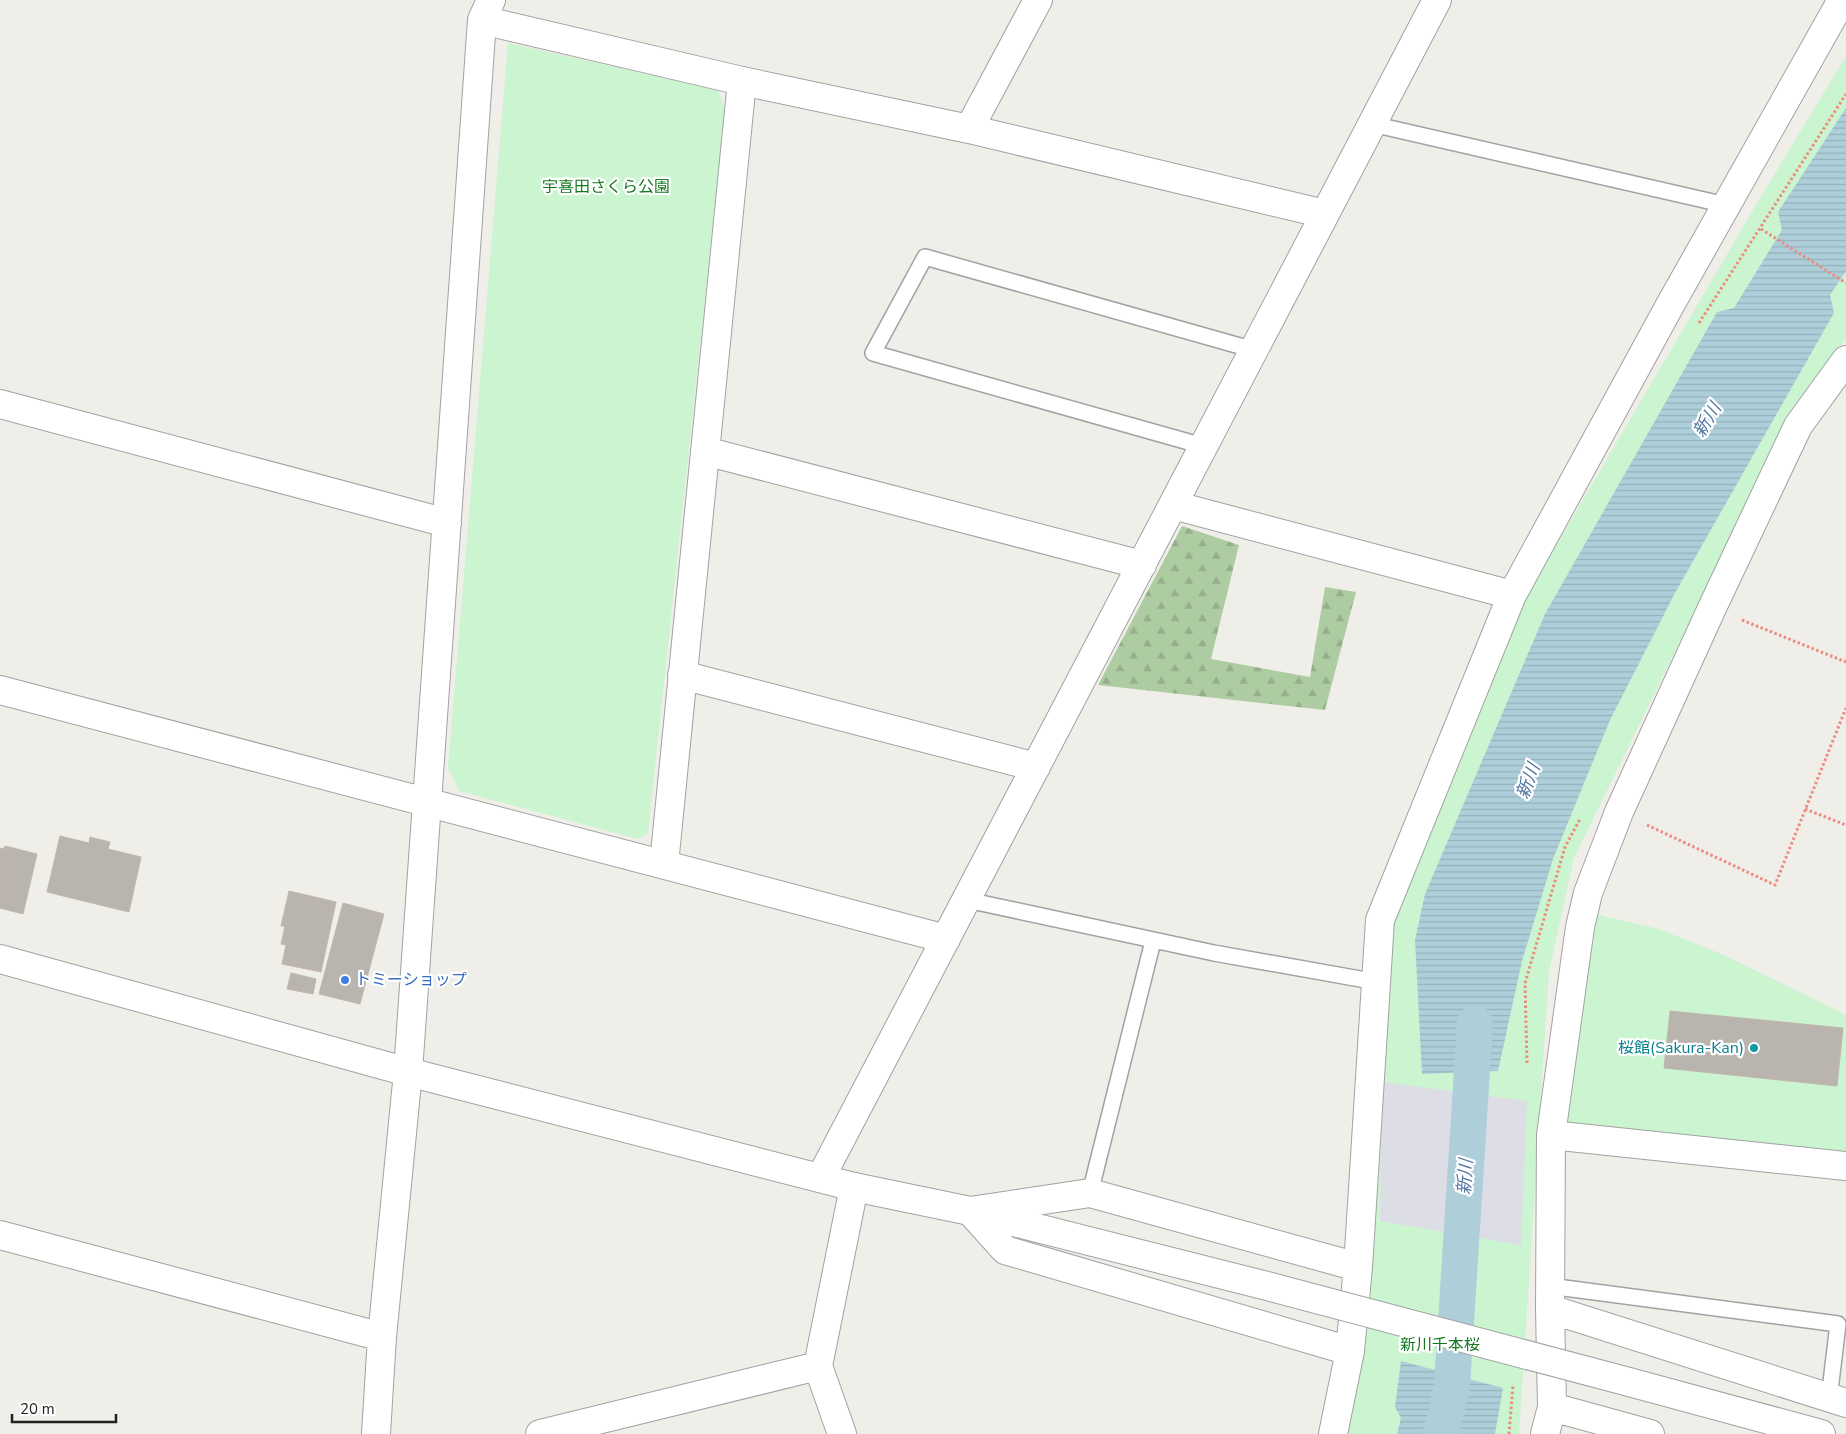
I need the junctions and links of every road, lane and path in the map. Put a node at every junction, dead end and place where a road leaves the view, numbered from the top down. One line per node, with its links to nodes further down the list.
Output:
1 (1038, 0): 8 (street)
2 (1437, 0): 7 (street)
3 (1842, 0): 9 (street)
4 (486, 10): 5 (street); 20 (street)
5 (742, 80): 8 (street); 18 (street)
6 (1846, 94): 11 (path)
7 (1372, 124): 9 (lane); 10 (street)
8 (969, 129): 10 (street)
9 (1726, 205): 22 (street)
10 (1325, 214): 14 (street)
11 (1761, 229): 12 (path); 13 (path)
12 (1846, 283)
13 (1696, 328)
14 (1254, 350): 17 (street); 17 (lane)
15 (1846, 360): 23 (street)
16 (0, 404): 20 (street)
17 (1203, 446): 19 (street)
18 (705, 451): 21 (street); 25 (street)
19 (1173, 506): 21 (street); 22 (street)
20 (447, 523): 29 (street)
21 (1142, 565): 28 (street)
22 (1512, 595): 38 (street)
23 (1712, 608): 24 (path); 31 (street)
24 (1846, 662)
25 (682, 675): 28 (street); 33 (street)
26 (0, 690): 29 (street)
27 (1846, 708): 30 (path)
28 (1036, 767): 34 (street)
29 (428, 802): 33 (street); 39 (street)
30 (1806, 809): 31 (path); 32 (path)
31 (1620, 812): 40 (street)
32 (1846, 825)
33 (664, 864): 35 (street)
34 (967, 900): 35 (street); 36 (lane)
35 (946, 939): 42 (street)
36 (1153, 941): 38 (lane); 44 (lane)
37 (0, 959): 39 (street)
38 (1377, 982): 47 (street)
39 (408, 1072): 42 (street); 49 (street)
40 (1552, 1135): 41 (street); 48 (street)
41 (1846, 1166)
42 (822, 1177): 43 (street)
43 (854, 1187): 45 (street); 51 (street)
44 (1090, 1193): 45 (street); 47 (street)
45 (970, 1211): 50 (street); 60 (street, bridge)
46 (0, 1235): 49 (street)
47 (1358, 1267): 50 (street)
48 (1550, 1298): 52 (street); 52 (lane); 53 (street)
49 (382, 1337): 55 (street)
50 (1350, 1351): 57 (street)
51 (818, 1366): 54 (street); 56 (street)
52 (1838, 1401)
53 (1552, 1407): 58 (street); 59 (street)
54 (547, 1433)
55 (376, 1434)
56 (842, 1434)
57 (1333, 1434)
58 (1545, 1434)
59 (1650, 1434)
60 (1821, 1434)

